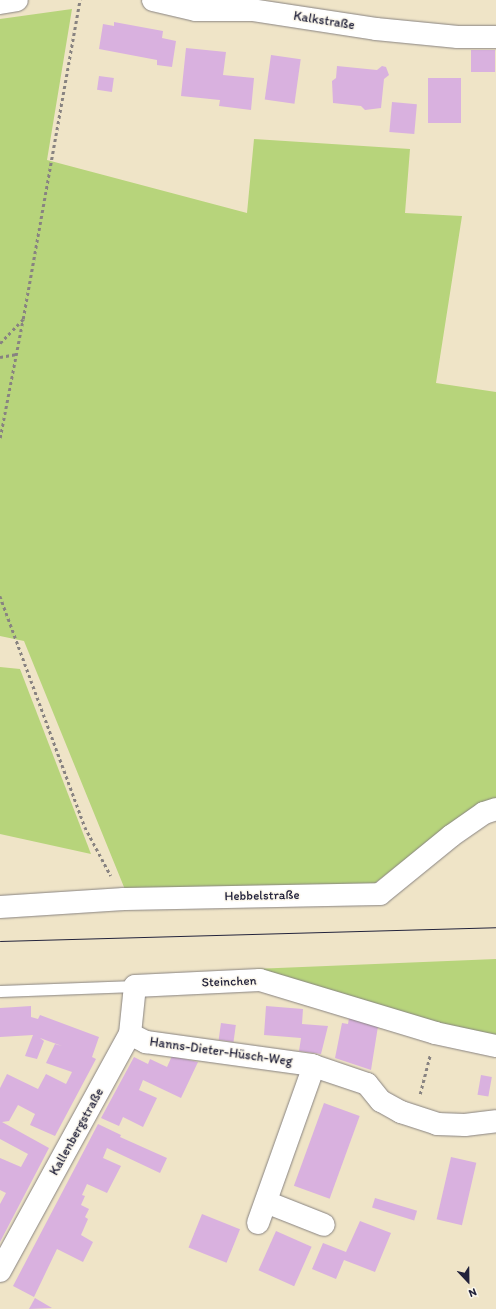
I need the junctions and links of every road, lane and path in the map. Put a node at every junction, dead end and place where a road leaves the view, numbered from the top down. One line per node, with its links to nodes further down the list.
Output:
1 (17, 0): 4 (street)
2 (80, 0): 6 (path)
3 (153, 0): 5 (street, Kalkstraße)
4 (0, 3)
5 (496, 37)
6 (23, 319): 7 (path); 8 (path)
7 (0, 343)
8 (17, 354): 9 (path); 10 (path)
9 (0, 357)
10 (0, 438)
11 (0, 596): 13 (path)
12 (496, 810): 13 (street, Hebbelstraße)
13 (124, 899): 14 (street, Hebbelstraße)
14 (0, 907)
15 (135, 986): 16 (lane, Steinchen); 17 (street, Steinchen); 18 (street, Kallenbergstraße)
16 (0, 991)
17 (435, 1033): 19 (street, Steinchen); 21 (path)
18 (130, 1034): 20 (street, Hanns-Dieter-Hüsch-Weg); 26 (street, Kallenbergstraße)
19 (496, 1046)
20 (314, 1066): 21 (street, Hanns-Dieter-Hüsch-Weg); 23 (street)
21 (414, 1117): 22 (street, Hanns-Dieter-Hüsch-Weg)
22 (496, 1121)
23 (266, 1202): 24 (street); 25 (street)
24 (258, 1223)
25 (324, 1225)
26 (0, 1271)

